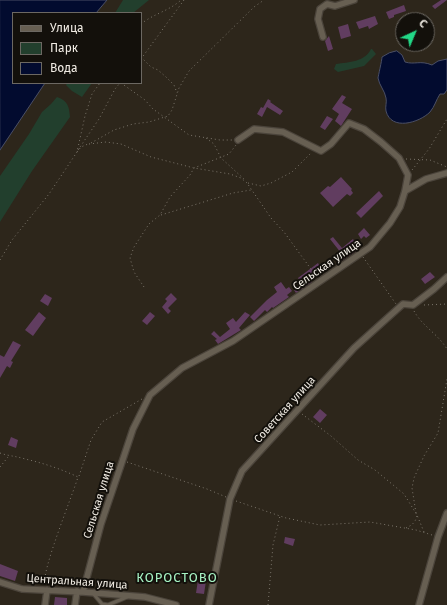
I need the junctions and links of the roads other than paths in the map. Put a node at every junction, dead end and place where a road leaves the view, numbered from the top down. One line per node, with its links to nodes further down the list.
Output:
1 (354, 0): 2 (street)
2 (323, 36)
3 (238, 140): 5 (street, Сельская улица)
4 (447, 173): 5 (street)
5 (405, 191): 11 (street, Сельская улица)
6 (447, 277): 17 (street, Советская улица)
7 (447, 513): 18 (street)
8 (0, 582): 9 (street, Центральная улица)
9 (47, 590): 10 (street, Центральная улица); 14 (street)
10 (76, 591): 11 (street, Центральная улица); 15 (street)
11 (83, 592): 12 (street, Центральная улица)
12 (92, 592): 13 (street, Центральная улица); 13 (lane)
13 (131, 595): 16 (street, Центральная улица)
14 (45, 605)
15 (75, 605)
16 (176, 605)
17 (209, 605)
18 (419, 605)

